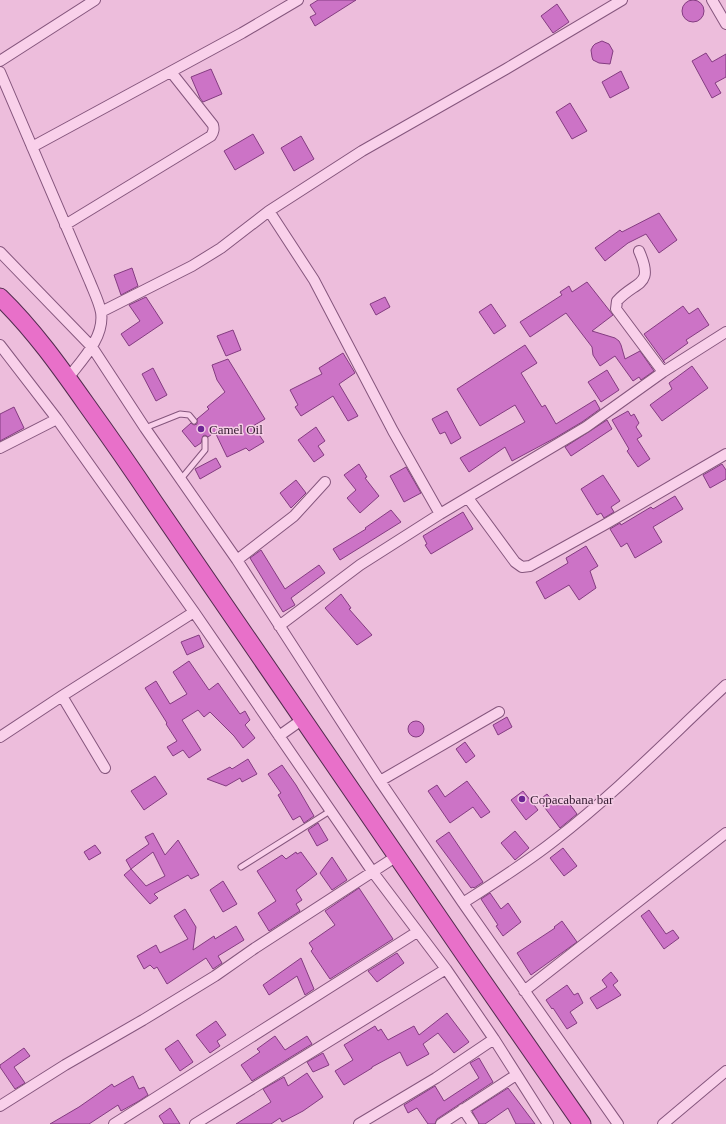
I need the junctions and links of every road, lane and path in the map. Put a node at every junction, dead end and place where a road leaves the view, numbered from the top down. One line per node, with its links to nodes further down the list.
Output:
1 (95, 0): 6 (street)
2 (298, 0): 8 (street)
3 (622, 0): 10 (street)
4 (712, 0): 5 (street)
5 (726, 24)
6 (0, 61)
7 (0, 72): 9 (street)
8 (171, 72): 9 (street); 11 (street)
9 (32, 147): 11 (street)
10 (269, 211): 15 (street); 30 (street)
11 (65, 225): 15 (street)
12 (639, 251): 19 (street)
13 (0, 252): 18 (street)
14 (1, 301): 20 (highway)
15 (101, 312): 18 (street)
16 (726, 332): 19 (street)
17 (0, 345): 21 (street)
18 (92, 347): 20 (street); 23 (street)
19 (663, 372): 29 (street)
20 (68, 378): 37 (highway)
21 (57, 419): 25 (street); 32 (street)
22 (194, 421): 23 (lane)
23 (145, 428): 27 (street)
24 (205, 439): 27 (lane)
25 (0, 448)
26 (726, 454): 29 (street)
27 (181, 479): 31 (street)
28 (325, 482): 31 (street)
29 (468, 498): 30 (street)
30 (440, 514): 33 (street)
31 (237, 560): 33 (street)
32 (194, 612): 35 (street); 38 (street)
33 (279, 626): 41 (street)
34 (726, 685): 47 (street)
35 (62, 696): 39 (street); 40 (street)
36 (499, 712): 41 (street)
37 (303, 719): 38 (street); 44 (highway)
38 (279, 736): 42 (street)
39 (0, 737)
40 (105, 768)
41 (380, 781): 47 (street)
42 (330, 811): 45 (lane); 46 (street)
43 (726, 833): 50 (street)
44 (397, 856): 46 (street); 62 (highway)
45 (241, 867)
46 (372, 871): 48 (street); 54 (street)
47 (463, 903): 50 (street)
48 (417, 932): 49 (street); 56 (street)
49 (446, 969): 51 (street); 57 (street)
50 (524, 991): 63 (street)
51 (494, 1039): 53 (street); 58 (street)
52 (726, 1071): 64 (street)
53 (516, 1075): 55 (street); 61 (street)
54 (0, 1106)
55 (463, 1109): 59 (street); 60 (street)
56 (114, 1124)
57 (195, 1124)
58 (359, 1124)
59 (441, 1124)
60 (473, 1124)
61 (548, 1124)
62 (582, 1124)
63 (618, 1124)
64 (663, 1124)

